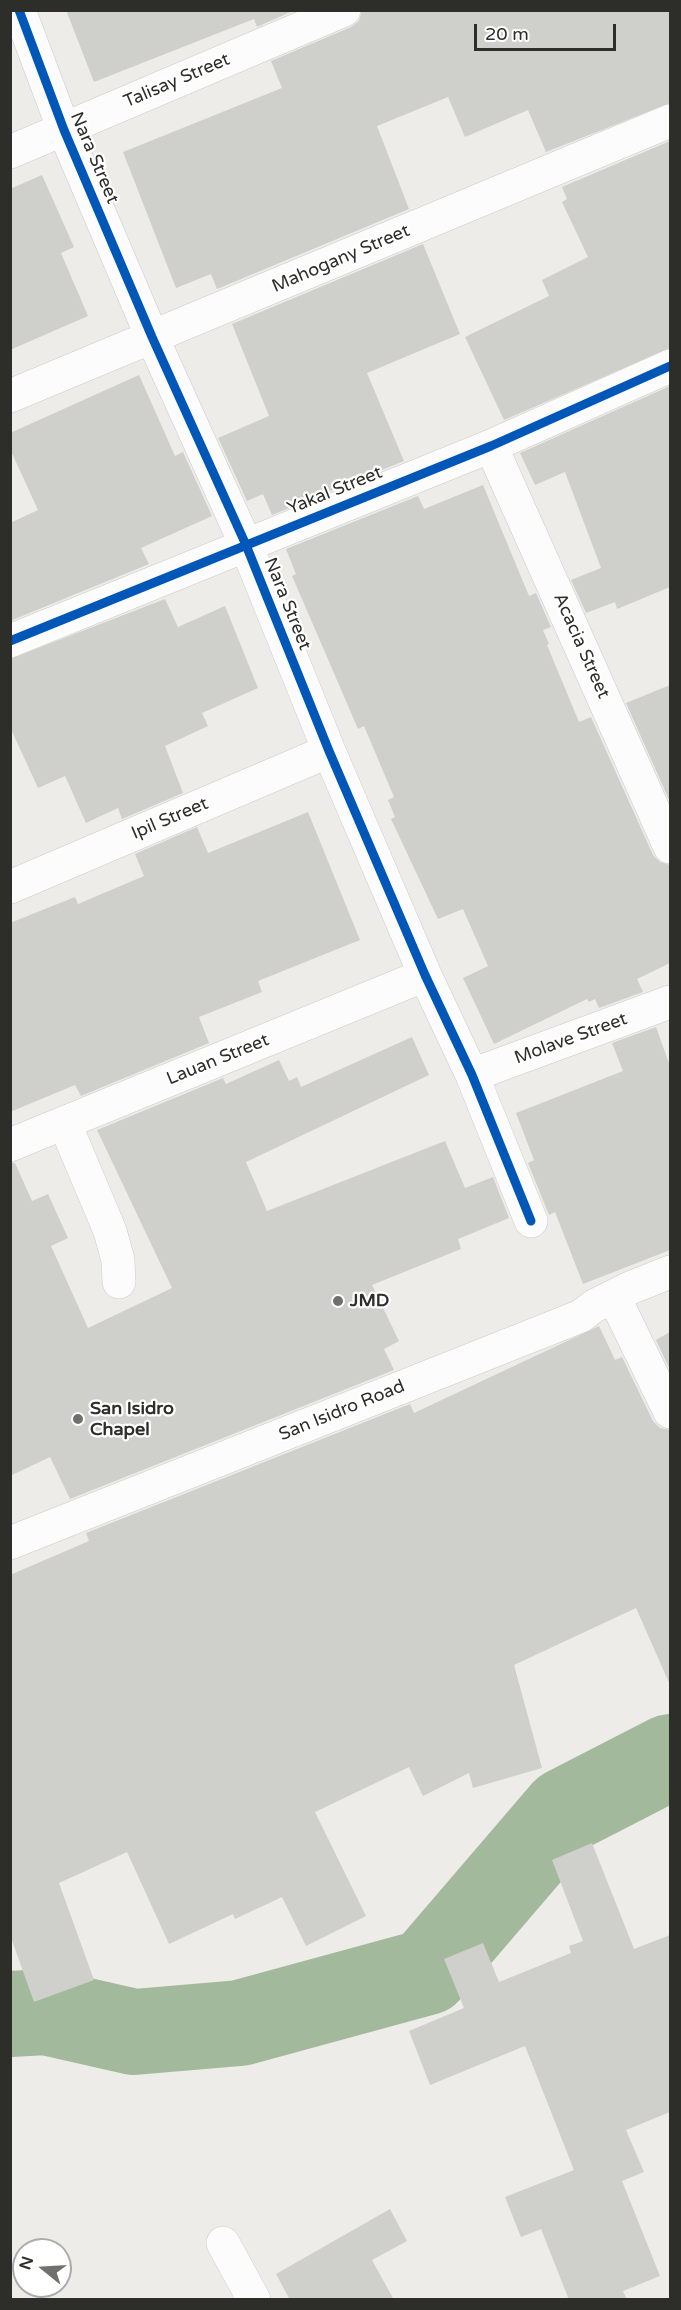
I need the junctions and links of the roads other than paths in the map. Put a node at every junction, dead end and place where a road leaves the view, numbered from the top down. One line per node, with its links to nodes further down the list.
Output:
1 (19, 10): 4 (street, Nara Street)
2 (344, 10): 4 (street, Talisay Street)
3 (670, 121): 6 (street, Mahogany Street)
4 (64, 130): 5 (street, Talisay Street); 6 (street, Nara Street)
5 (10, 152)
6 (152, 337): 8 (street, Mahogany Street); 10 (street, Nara Street)
7 (670, 366): 9 (street, Yakal Street)
8 (10, 396)
9 (491, 446): 10 (street, Yakal Street); 13 (street, Acacia Street)
10 (246, 545): 11 (street, Yakal Street); 12 (street, Nara Street)
11 (10, 641)
12 (329, 751): 14 (street, Ipil Street); 15 (street, Nara Street)
13 (670, 847)
14 (10, 887)
15 (425, 975): 17 (street, Nara Street); 18 (street, Lauan Street)
16 (670, 1002): 17 (street, Molave Street)
17 (472, 1075): 20 (street, Nara Street)
18 (65, 1124): 19 (street, Lauan Street); 22 (street)
19 (10, 1145)
20 (531, 1221)
21 (670, 1272): 23 (street, San Isidro Road)
22 (119, 1282)
23 (614, 1297): 24 (street); 25 (street, San Isidro Road)
24 (670, 1412)
25 (10, 1543)
26 (223, 2243): 27 (street)
27 (254, 2300)

